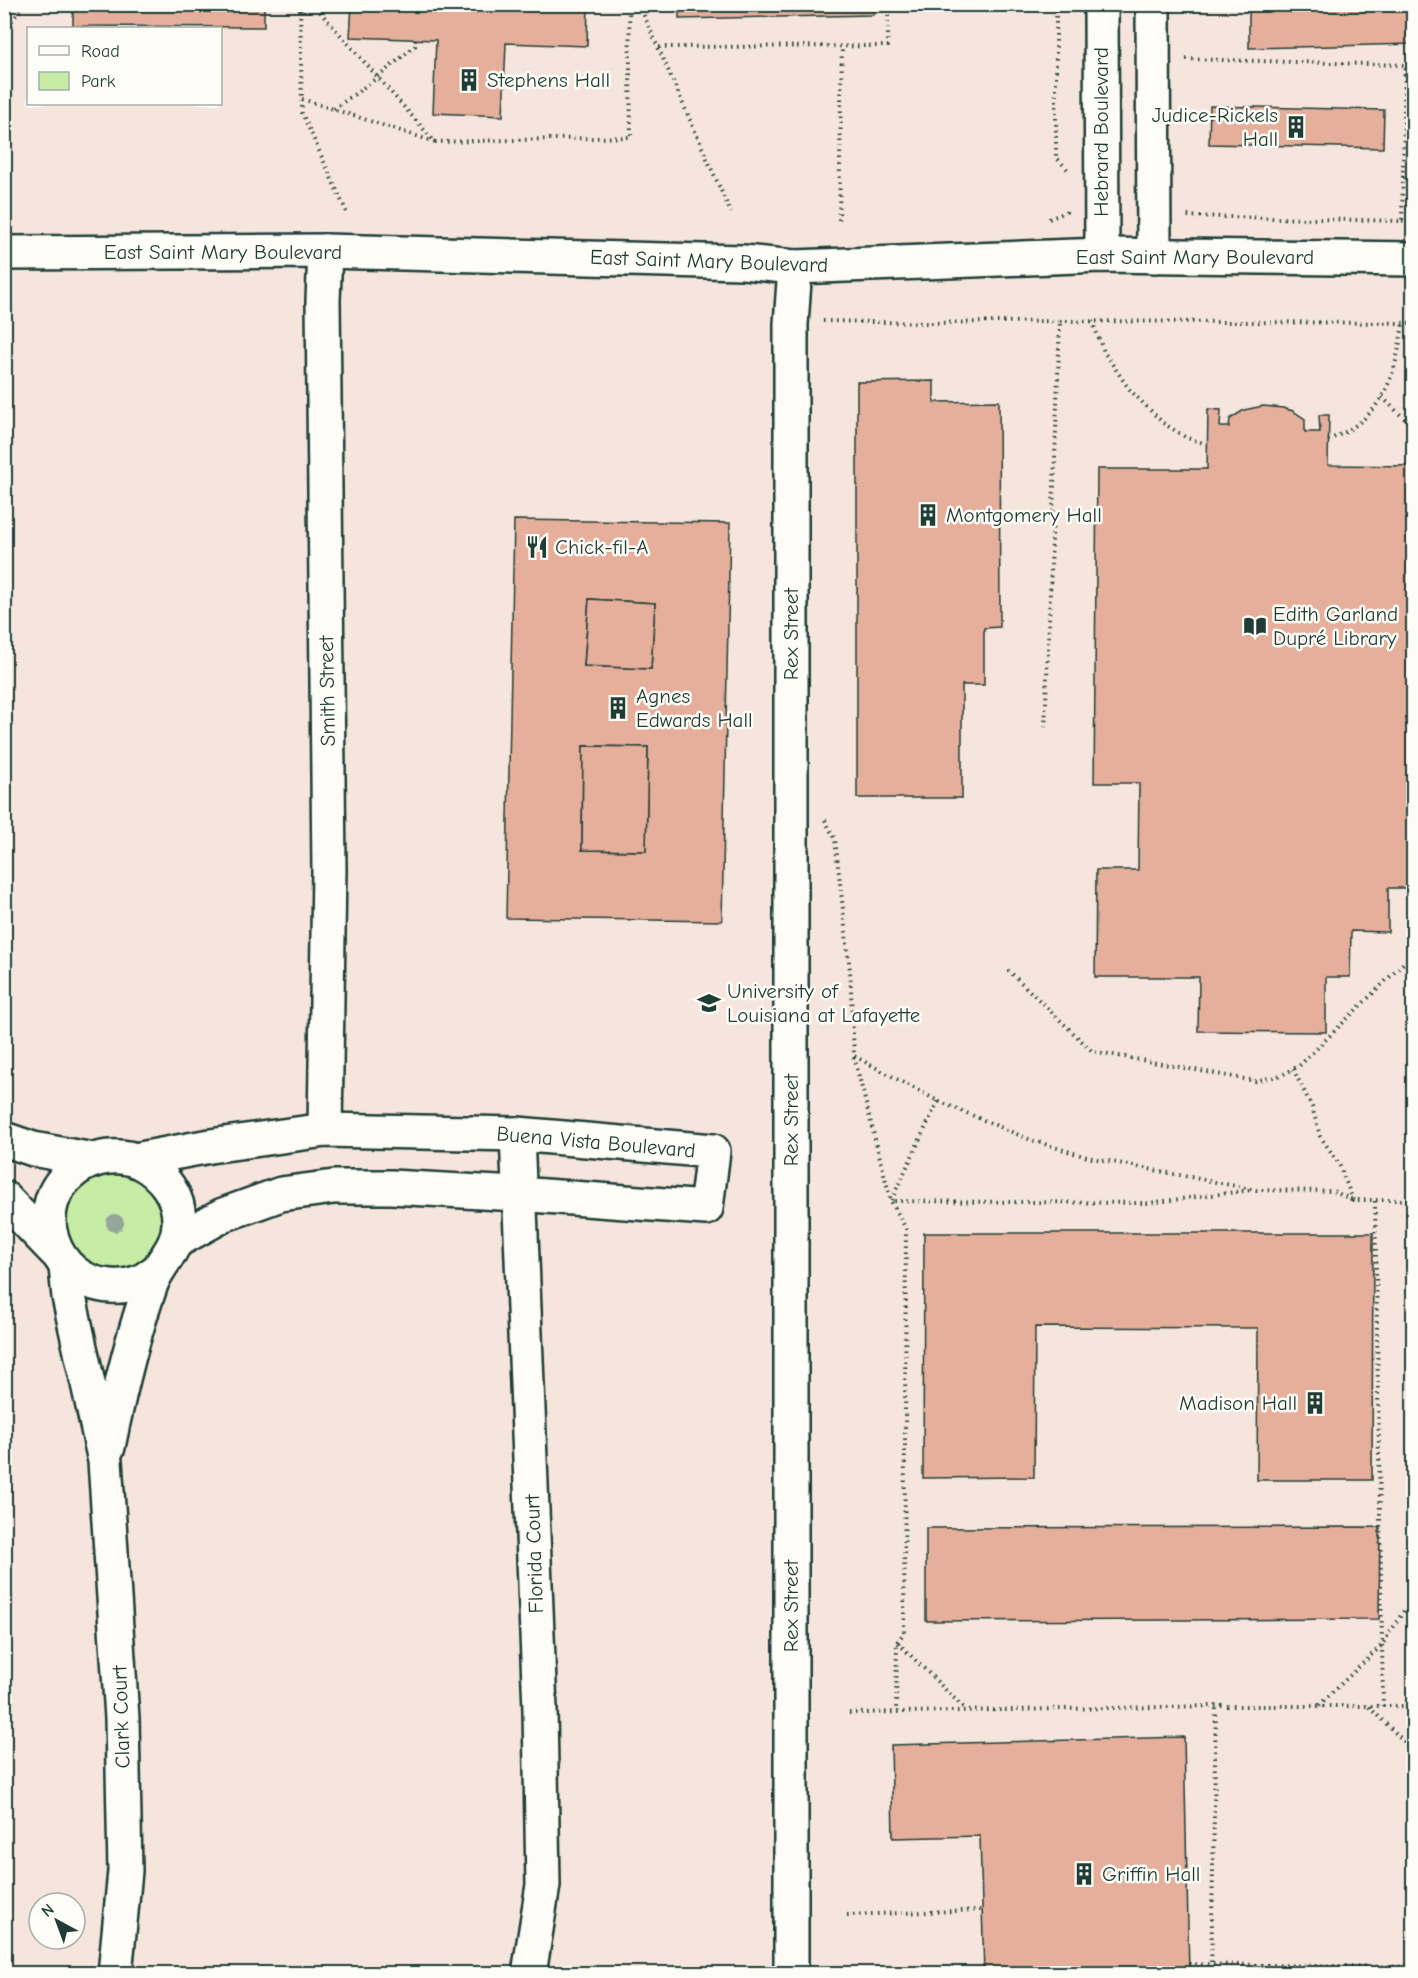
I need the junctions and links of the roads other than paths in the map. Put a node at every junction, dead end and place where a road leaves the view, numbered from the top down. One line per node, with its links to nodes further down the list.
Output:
1 (1101, 7): 2 (street, Hebrard Boulevard); 5 (street, Hebrard Boulevard)
2 (1153, 8): 6 (street, Hebrard Boulevard)
3 (325, 251): 4 (street, East Saint Mary Boulevard); 8 (street, East Saint Mary Boulevard); 9 (street, Smith Street)
4 (4, 253)
5 (1102, 255): 6 (street, East Saint Mary Boulevard); 8 (street, East Saint Mary Boulevard)
6 (1154, 256): 7 (street, East Saint Mary Boulevard)
7 (1413, 259)
8 (795, 267): 22 (street, Rex Street)
9 (325, 1130): 10 (street, Buena Vista Boulevard); 13 (street, Buena Vista Boulevard)
10 (517, 1134): 14 (street, Florida Court); 14 (street, Buena Vista Boulevard)
11 (4, 1139): 12 (street, Buena Vista Boulevard)
12 (93, 1160): 13 (street, Buena Vista Boulevard); 17 (street, Buena Vista Boulevard)
13 (135, 1160): 16 (street, Buena Vista Boulevard)
14 (519, 1194): 16 (street, Buena Vista Boulevard); 21 (street, Florida Court)
15 (4, 1198): 17 (street, Buena Vista Boulevard)
16 (176, 1241): 18 (street, Buena Vista Boulevard)
17 (61, 1259): 18 (street, Buena Vista Boulevard); 19 (street, Buena Vista Boulevard)
18 (157, 1271): 19 (street, Buena Vista Boulevard)
19 (105, 1461): 20 (street, Clark Court)
20 (115, 1974)
21 (528, 1974)
22 (791, 1974)

